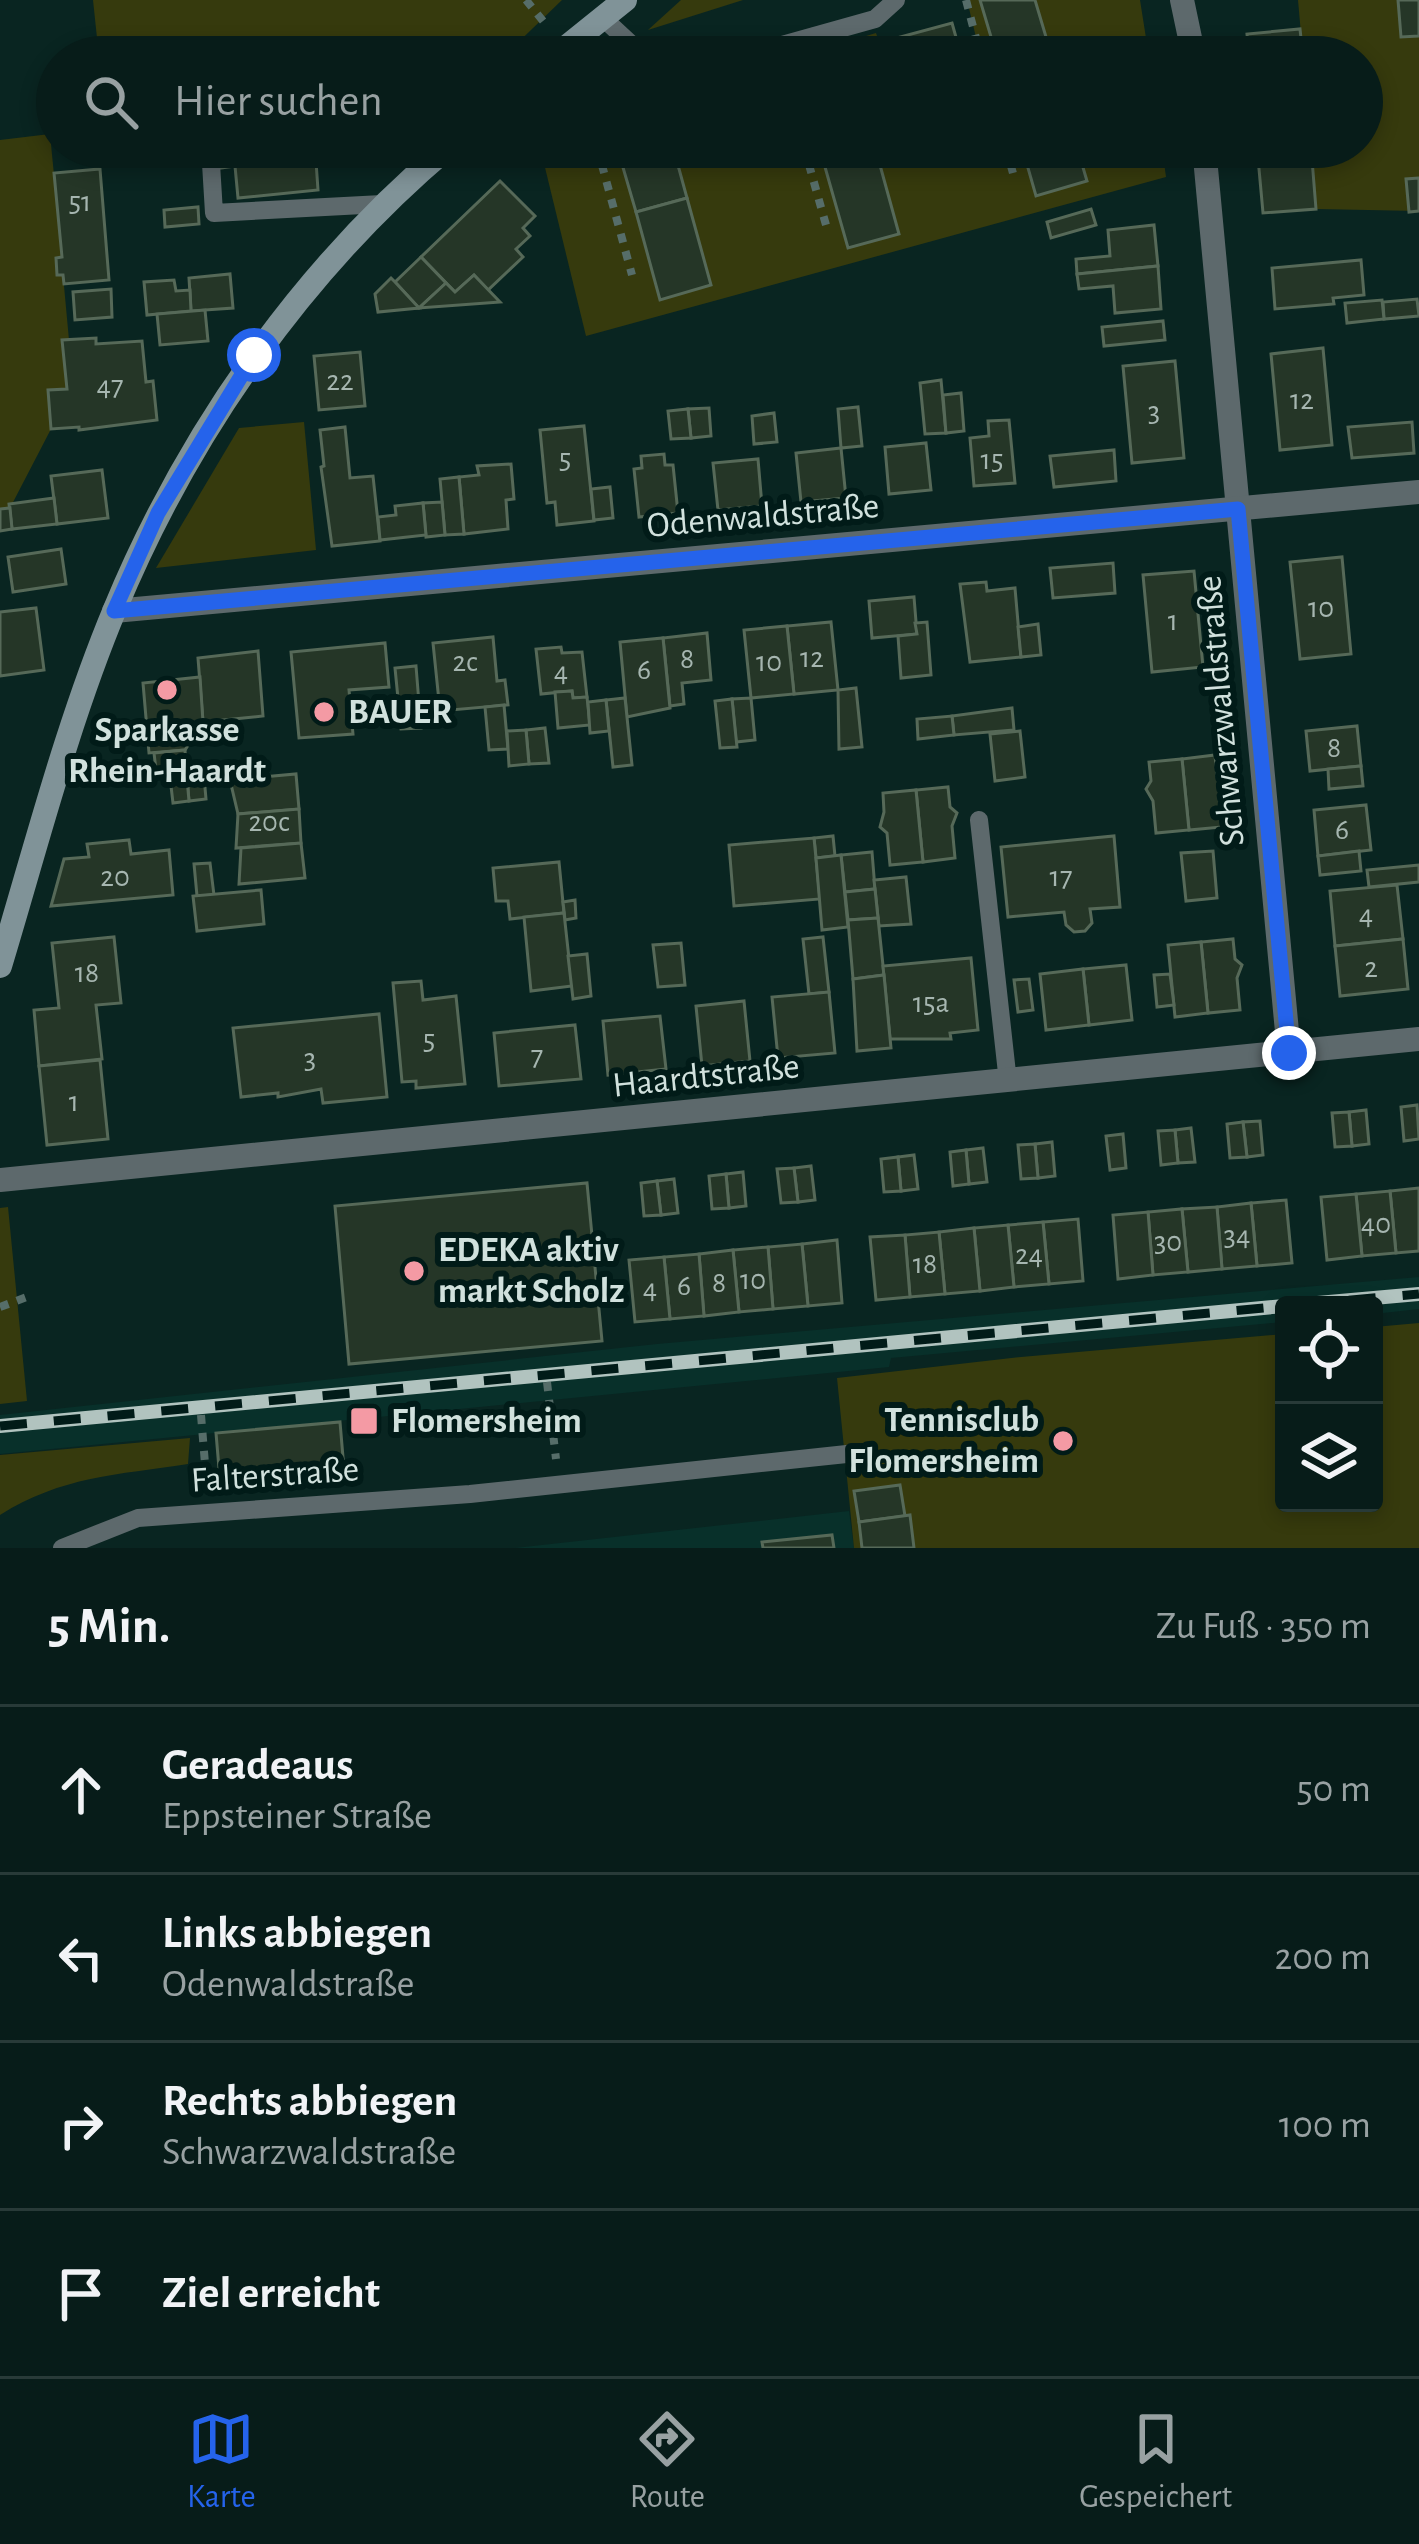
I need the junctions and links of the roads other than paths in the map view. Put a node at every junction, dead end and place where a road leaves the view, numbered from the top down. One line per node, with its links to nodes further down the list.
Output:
1 (625, 0): 4 (main road)
2 (896, 0): 7 (lane)
3 (1182, 0): 8 (street)
4 (603, 18): 5 (main road); 6 (lane)
5 (580, 36)
6 (622, 36)
7 (814, 36)
8 (1190, 36)
9 (211, 168): 12 (lane)
10 (420, 168): 12 (main road)
11 (1206, 168): 14 (street, Schwarzwaldstraße)
12 (382, 204): 15 (main road)
13 (1419, 492): 14 (street, Odenwaldstraße)
14 (1238, 509): 15 (street, Odenwaldstraße); 19 (street, Schwarzwaldstraße)
15 (114, 611): 17 (main road)
16 (979, 820): 20 (lane)
17 (0, 966)
18 (1419, 1040): 19 (street, Haardtstraße)
19 (1289, 1053): 20 (street, Haardtstraße)
20 (1008, 1082): 21 (street, Haardtstraße)
21 (0, 1180)
22 (856, 1453): 23 (lane, Falterstraße)
23 (62, 1548)

